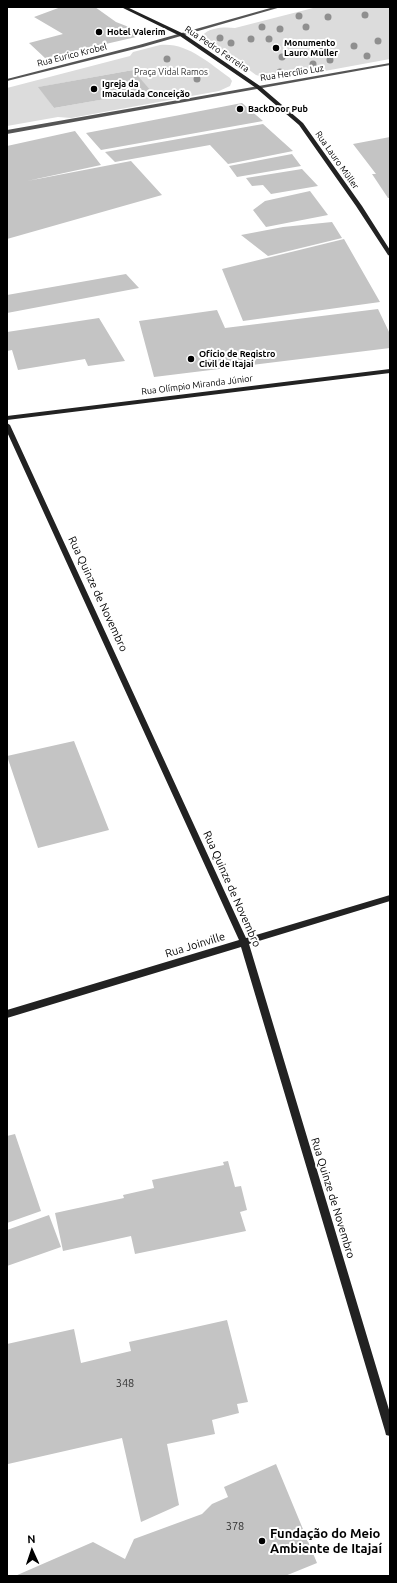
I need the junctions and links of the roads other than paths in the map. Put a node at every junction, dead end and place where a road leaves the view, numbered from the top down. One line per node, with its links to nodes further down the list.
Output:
1 (123, 7): 3 (street, Rua Pedro Ferreira)
2 (279, 7): 3 (street, Rua Eurico Krobel)
3 (182, 35): 5 (street, Rua Eurico Krobel); 6 (street, Rua Pedro Ferreira)
4 (390, 64): 6 (street, Rua Hercílio Luz)
5 (7, 80)
6 (258, 87): 7 (street, Rua Hercílio Luz); 8 (street, Rua Lauro Müller)
7 (7, 132)
8 (390, 254)
9 (390, 371): 10 (street, Rua Olímpio Miranda Júnior)
10 (7, 418)
11 (7, 425): 13 (street, Rua Quinze de Novembro)
12 (390, 898): 13 (street, Rua Joinville)
13 (244, 942): 14 (street, Rua Joinville); 15 (street, Rua Quinze de Novembro)
14 (7, 1014)
15 (390, 1431)

